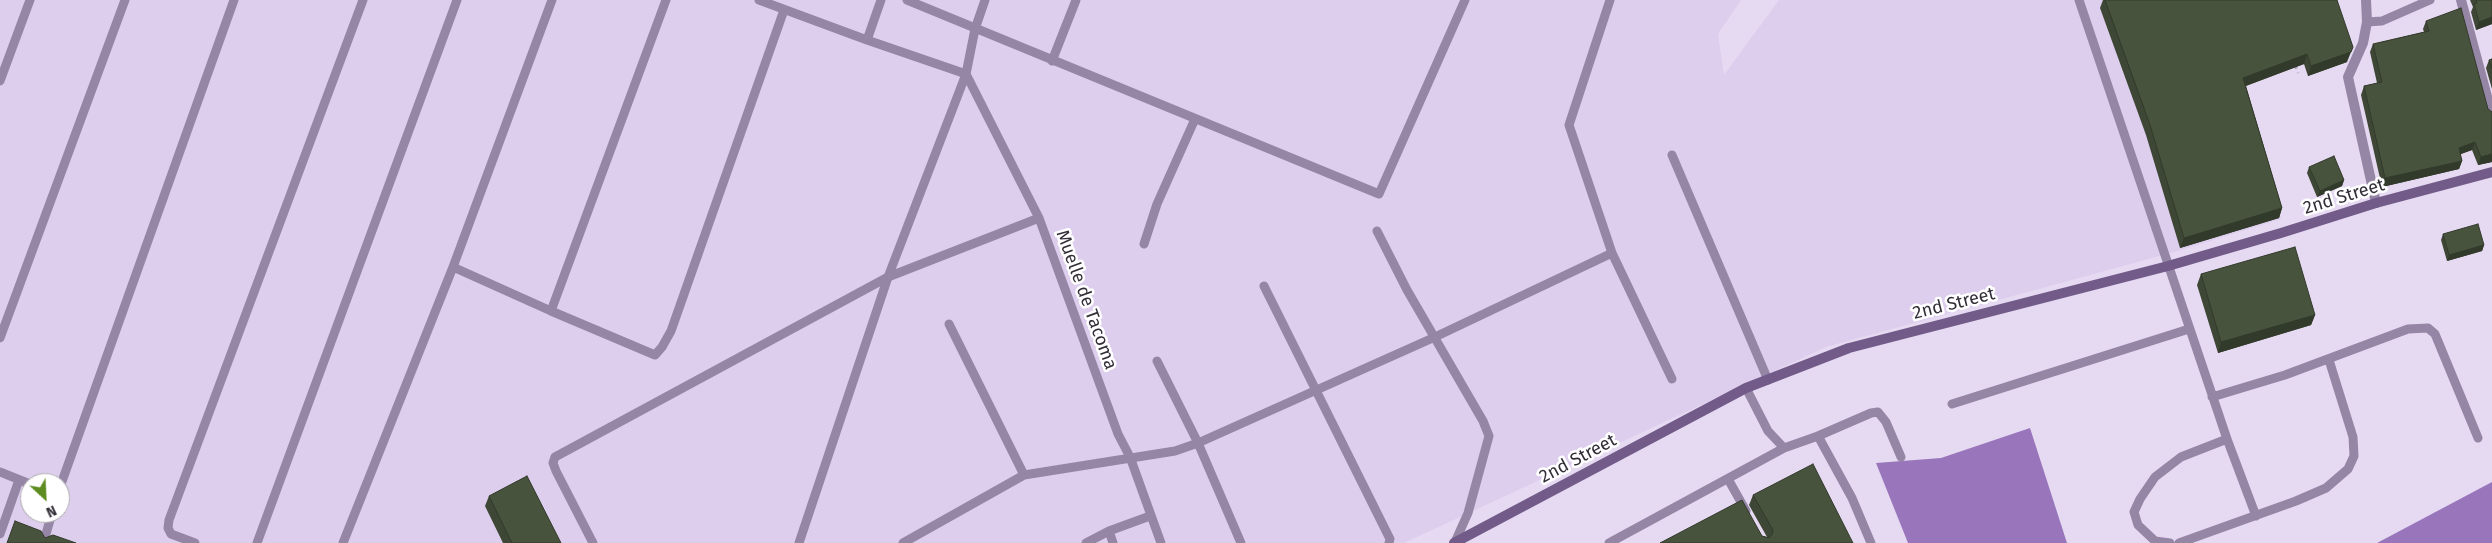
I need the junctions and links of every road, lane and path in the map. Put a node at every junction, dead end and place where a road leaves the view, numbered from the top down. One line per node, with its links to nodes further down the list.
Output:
1 (30, 0): 27 (lane)
2 (125, 0): 45 (lane)
3 (234, 0): 62 (lane)
4 (363, 0): 73 (lane)
5 (456, 0): 74 (lane)
6 (552, 0): 38 (lane)
7 (666, 0): 41 (lane)
8 (759, 0): 19 (lane)
9 (881, 0): 22 (lane)
10 (907, 0): 21 (lane)
11 (985, 0): 21 (lane)
12 (1076, 0): 23 (lane)
13 (1465, 0): 29 (lane)
14 (1610, 0): 36 (lane)
15 (2079, 0): 37 (lane)
16 (2366, 0): 20 (street)
17 (2430, 0): 20 (lane)
18 (2460, 0): 28 (street)
19 (784, 10): 22 (lane); 41 (lane)
20 (2367, 22): 32 (street)
21 (975, 29): 23 (lane); 26 (lane)
22 (866, 40): 26 (lane)
23 (1052, 62): 29 (lane)
24 (2295, 64): 25 (path)
25 (2298, 73)
26 (966, 74): 33 (lane, Muelle de Tacoma); 39 (lane)
27 (0, 81)
28 (2492, 115)
29 (1195, 119): 35 (lane)
30 (1672, 155): 49 (lane)
31 (2492, 172): 32 (street, 2nd Street)
32 (2376, 203): 37 (street, 2nd Street)
33 (1039, 218): 39 (lane); 59 (lane, Muelle de Tacoma)
34 (1377, 231): 44 (lane)
35 (1144, 244)
36 (1612, 253): 44 (lane); 48 (lane)
37 (2168, 266): 43 (lane); 49 (street, 2nd Street)
38 (453, 267): 41 (lane); 75 (lane)
39 (888, 277): 76 (lane); 77 (lane)
40 (1264, 286): 51 (lane)
41 (551, 311)
42 (949, 324): 63 (lane)
43 (2189, 329): 52 (lane); 53 (lane)
44 (1434, 337): 51 (lane); 84 (lane)
45 (0, 338)
46 (2329, 360): 52 (lane); 55 (lane); 67 (lane)
47 (1158, 361): 57 (lane)
48 (1672, 379)
49 (1768, 380): 50 (street, 2nd Street)
50 (1746, 388): 58 (lane); 84 (street, 2nd Street)
51 (1316, 390): 57 (lane); 83 (lane)
52 (2212, 398): 56 (lane)
53 (1952, 404)
54 (1818, 436): 58 (lane); 60 (lane); 86 (lane)
55 (2478, 438)
56 (2227, 439): 67 (lane); 87 (lane)
57 (1198, 443): 59 (lane); 82 (lane)
58 (1784, 448): 64 (lane)
59 (1130, 457): 63 (lane); 66 (lane, Muelle de Tacoma)
60 (1901, 457)
61 (0, 472): 65 (lane)
62 (65, 473)
63 (1024, 475): 78 (lane)
64 (1728, 479): 68 (lane); 85 (lane)
65 (19, 480): 71 (lane)
66 (1150, 516): 70 (lane); 81 (lane, Muelle de Tacoma)
67 (2256, 516): 88 (lane)
68 (1750, 519)
69 (49, 523): 72 (lane)
70 (1109, 531): 79 (lane); 80 (lane)
71 (0, 534)
72 (44, 542)
73 (195, 543)
74 (258, 543)
75 (343, 543)
76 (593, 543)
77 (798, 543)
78 (903, 543)
79 (1086, 543)
80 (1113, 543)
81 (1161, 543)
82 (1241, 543)
83 (1389, 543)
84 (1454, 543)
85 (1609, 543)
86 (1871, 543)
87 (2170, 543)
88 (2178, 543)

